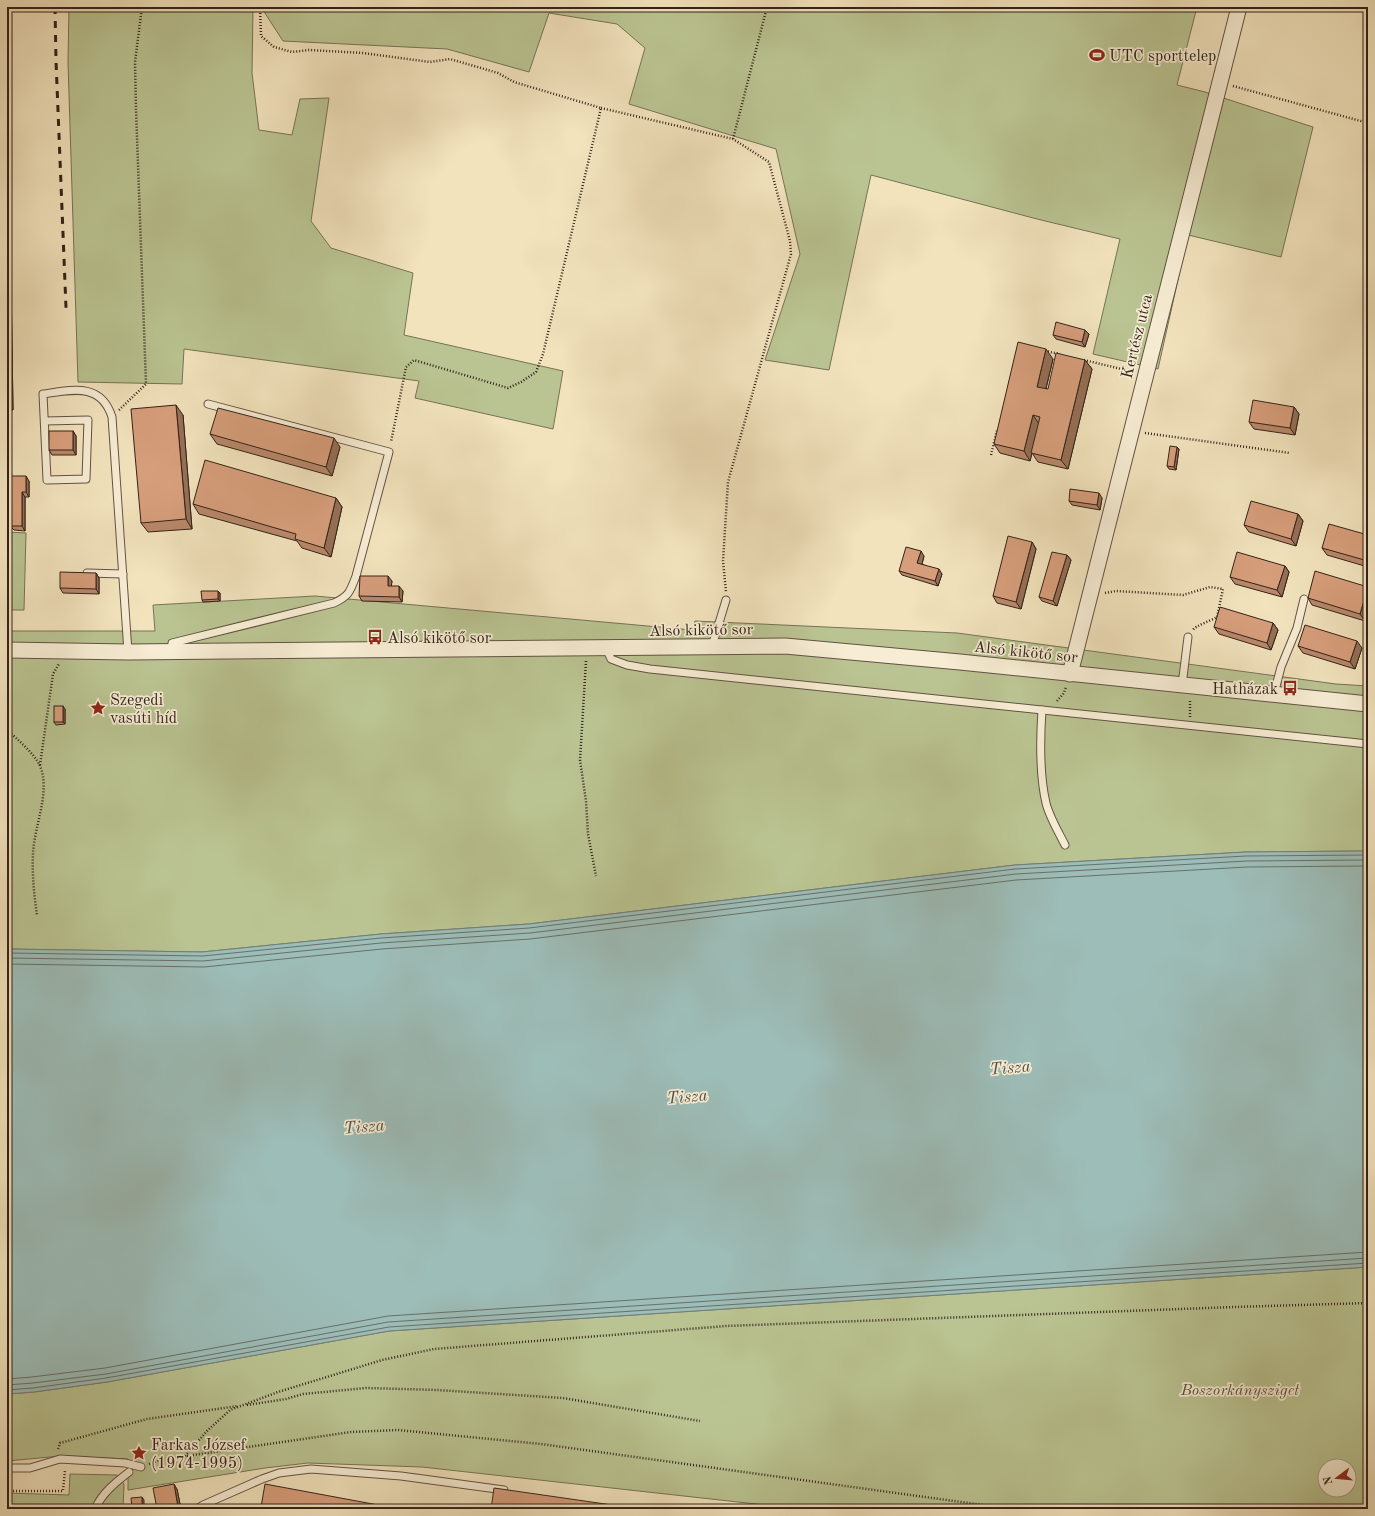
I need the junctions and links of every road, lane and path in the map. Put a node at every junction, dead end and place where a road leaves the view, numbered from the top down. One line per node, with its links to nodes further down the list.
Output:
1 (142, 7): 14 (path)
2 (260, 7): 6 (path)
3 (768, 7): 8 (path)
4 (1239, 7): 5 (street, Kertész utca)
5 (1219, 82): 7 (path); 12 (street, Kertész utca)
6 (601, 108): 8 (path); 18 (path)
7 (1368, 123)
8 (733, 139): 25 (path)
9 (1042, 350): 10 (path)
10 (1065, 355)
11 (1080, 359): 12 (path)
12 (1145, 374): 17 (street, Kertész utca)
13 (208, 404): 18 (lane)
14 (112, 417): 15 (lane); 22 (lane)
15 (45, 421): 15 (lane)
16 (998, 426): 20 (path)
17 (1131, 431): 19 (path); 23 (street, Kertész utca)
18 (389, 452): 33 (lane)
19 (1290, 453)
20 (991, 455)
21 (78, 573): 22 (lane)
22 (123, 574): 32 (lane)
23 (1089, 596): 26 (path); 34 (street, Kertész utca)
24 (1304, 599): 36 (lane)
25 (726, 600): 27 (lane)
26 (1188, 637): 35 (lane)
27 (712, 646): 28 (street, Alsó kikötő sor); 34 (street, Alsó kikötő sor)
28 (606, 648): 29 (street, Alsó kikötő sor); 38 (lane)
29 (586, 649): 33 (street, Alsó kikötő sor); 45 (path)
30 (7, 650): 31 (street, Alsó kikötő sor)
31 (66, 651): 32 (street, Alsó kikötő sor); 43 (path)
32 (128, 652): 33 (street, Alsó kikötő sor)
33 (171, 652)
34 (1070, 674): 35 (street, Alsó kikötő sor); 39 (path)
35 (1186, 685): 36 (street, Alsó kikötő sor); 40 (path)
36 (1274, 694): 37 (street, Alsó kikötő sor)
37 (1368, 704)
38 (1042, 710): 39 (lane); 44 (lane)
39 (1050, 711): 40 (lane)
40 (1190, 725): 42 (lane)
41 (7, 730): 43 (path)
42 (1368, 744)
43 (40, 765): 46 (path)
44 (1065, 845)
45 (596, 876)
46 (37, 916)
47 (1368, 1303): 48 (path)
48 (242, 1406): 49 (path); 50 (path); 51 (path)
49 (700, 1421)
50 (185, 1456): 52 (path); 60 (path)
51 (60, 1459): 52 (lane); 53 (lane)
52 (141, 1467)
53 (7, 1468)
54 (72, 1470): 56 (path)
55 (129, 1472): 58 (lane)
56 (7, 1491)
57 (512, 1491): 59 (lane)
58 (95, 1509)
59 (197, 1509)
60 (1012, 1509)

